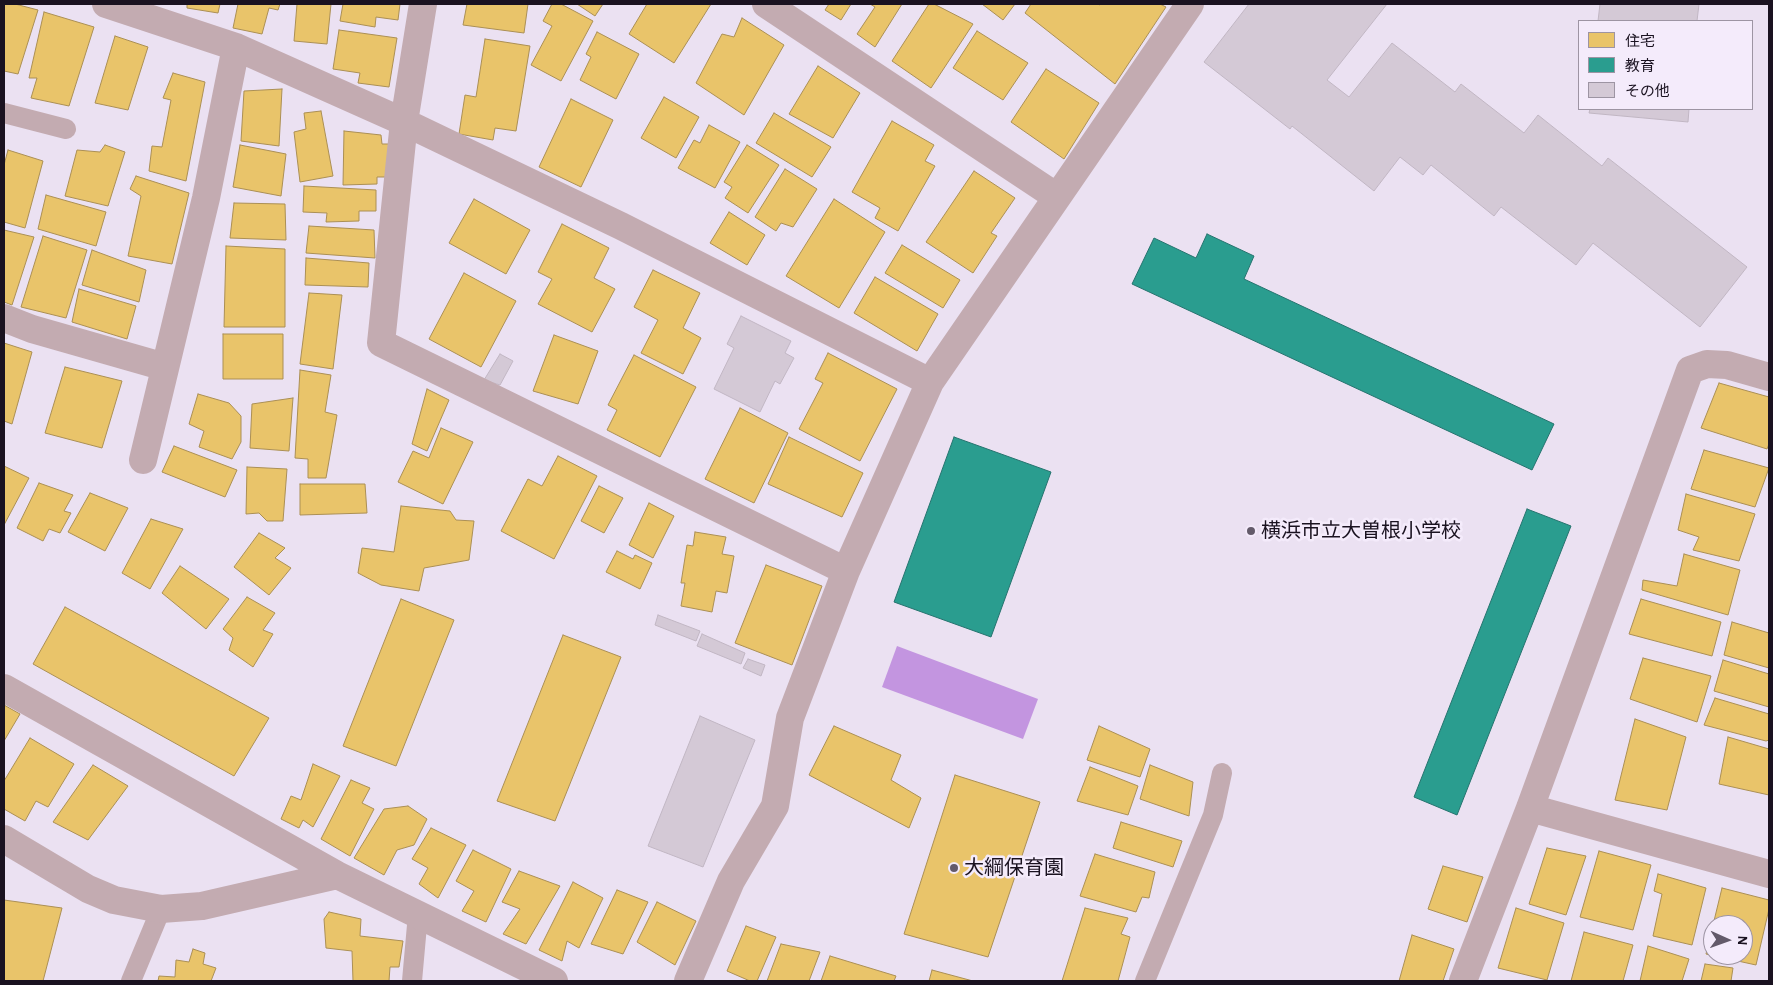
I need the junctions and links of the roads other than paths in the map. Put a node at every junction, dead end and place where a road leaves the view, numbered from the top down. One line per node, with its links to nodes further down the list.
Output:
1 (106, 4): 5 (street)
2 (423, 4): 7 (street)
3 (766, 4): 9 (street)
4 (1188, 4): 9 (street)
5 (236, 47): 7 (street); 11 (street)
6 (4, 113): 8 (lane)
7 (404, 122): 13 (street); 15 (street)
8 (66, 129)
9 (1057, 197): 13 (street)
10 (4, 318): 11 (street)
11 (165, 367): 14 (street)
12 (1769, 378): 18 (street)
13 (930, 382): 15 (street)
14 (143, 460)
15 (846, 571): 27 (street)
16 (4, 688): 21 (street)
17 (1222, 773): 28 (lane)
18 (1530, 808): 20 (street); 29 (street)
19 (4, 839): 22 (street)
20 (1769, 874)
21 (337, 875): 22 (street); 23 (street)
22 (161, 909): 24 (lane)
23 (418, 914): 25 (lane); 26 (street)
24 (131, 981)
25 (412, 981)
26 (554, 981)
27 (688, 981)
28 (1145, 981)
29 (1463, 981)

